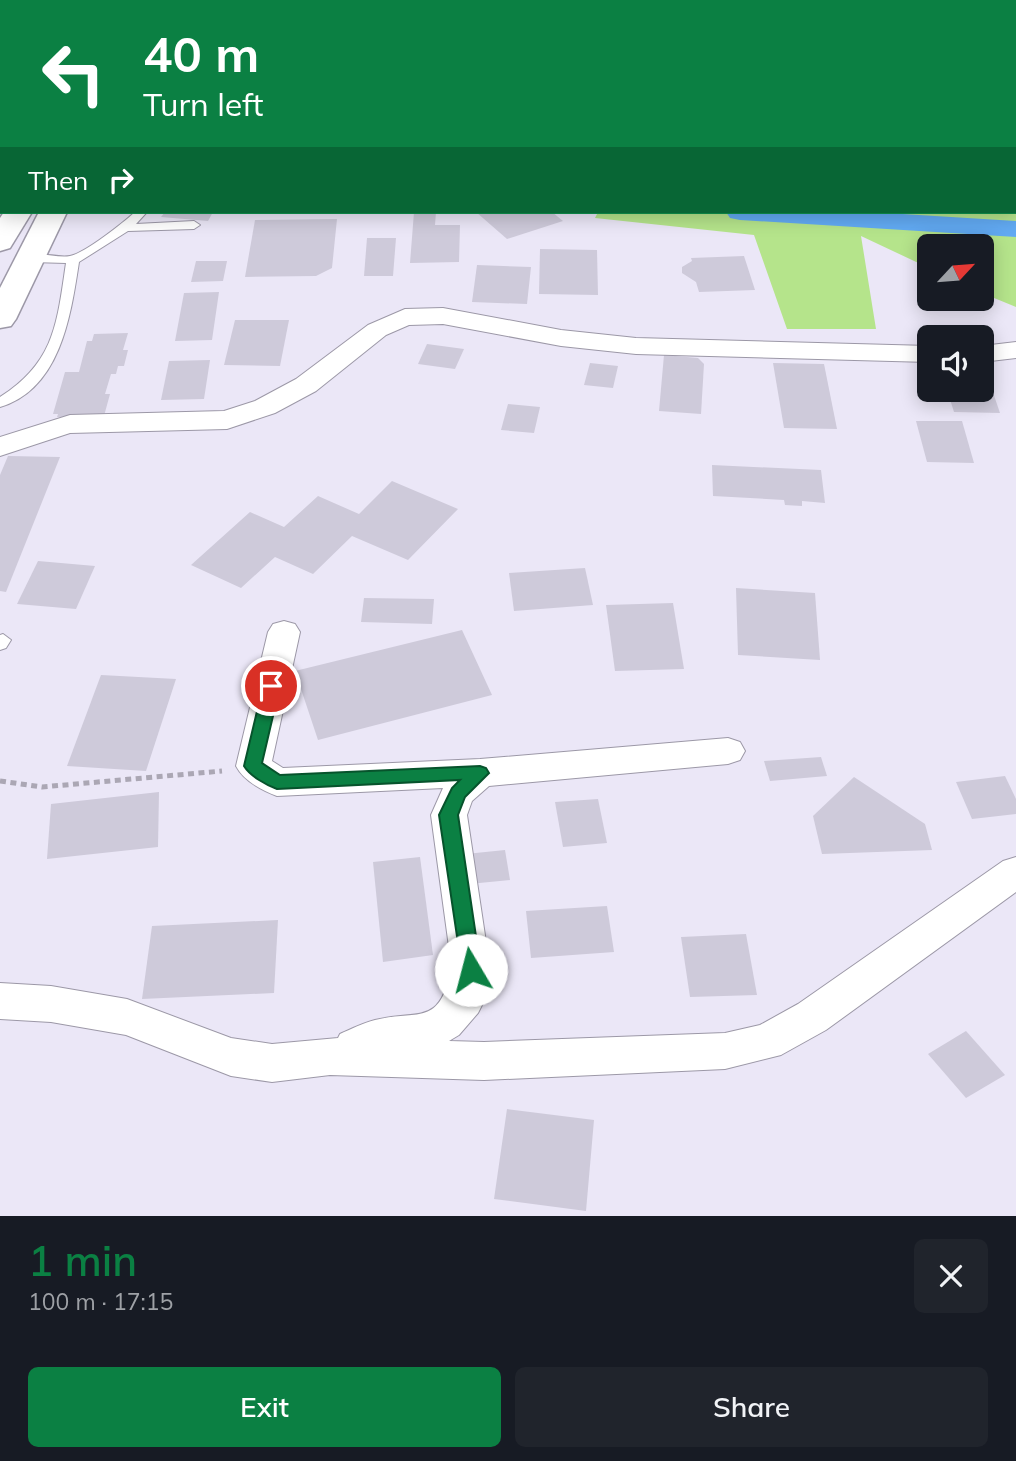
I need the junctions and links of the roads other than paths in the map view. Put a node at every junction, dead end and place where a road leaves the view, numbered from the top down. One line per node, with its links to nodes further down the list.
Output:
1 (17, 214): 6 (street)
2 (52, 214): 7 (street)
3 (139, 214): 5 (lane)
4 (194, 225): 5 (lane)
5 (125, 228): 8 (lane)
6 (0, 243)
7 (32, 258): 8 (lane); 9 (street)
8 (73, 260): 13 (lane)
9 (0, 319)
10 (1016, 350): 11 (street)
11 (994, 353)
12 (917, 354): 14 (street)
13 (0, 403)
14 (0, 447)
15 (284, 632): 17 (street)
16 (728, 751): 17 (street)
17 (480, 773): 20 (street)
18 (1016, 872): 20 (street)
19 (0, 1001): 20 (street)
20 (330, 1056)

